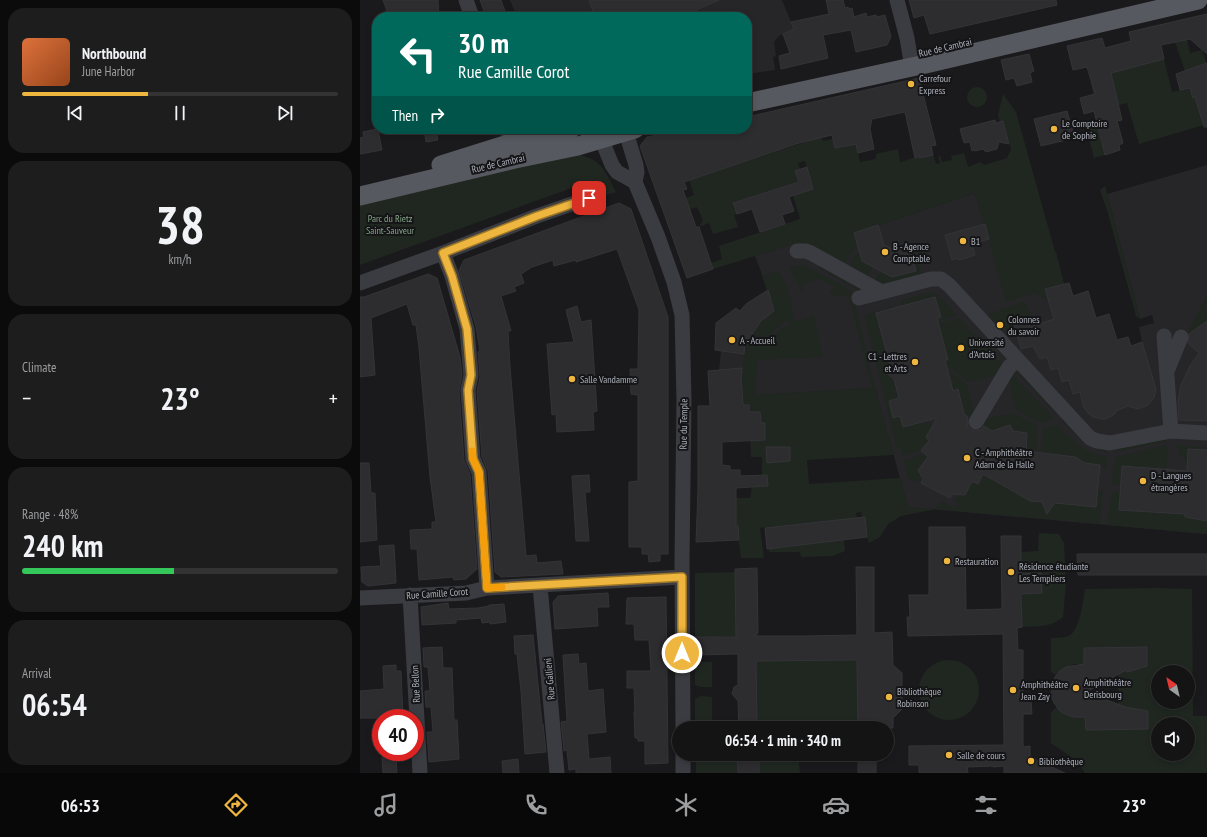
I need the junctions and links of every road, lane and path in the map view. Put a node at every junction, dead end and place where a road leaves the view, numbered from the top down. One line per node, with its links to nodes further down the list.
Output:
1 (466, 0): 5 (street)
2 (897, 0): 6 (street)
3 (1143, 0): 6 (main road, Rue de Cambrai)
4 (1198, 0): 6 (main road, Rue de Cambrai)
5 (470, 12)
6 (911, 61): 7 (main road, Rue de Cambrai); 8 (main road, Rue de Cambrai)
7 (752, 90)
8 (752, 102)
9 (551, 134): 13 (main road, Rue de Cambrai)
10 (601, 134): 13 (main road, Rue de Cambrai)
11 (603, 134): 14 (street)
12 (629, 134): 14 (street, Rue du Temple)
13 (511, 144): 15 (main road, Rue de Cambrai); 16 (main road, Rue de Cambrai)
14 (635, 182): 30 (street, Rue du Temple)
15 (360, 183)
16 (360, 196)
17 (589, 198): 19 (street)
18 (797, 251): 21 (street)
19 (443, 253): 20 (street); 32 (street)
20 (360, 283)
21 (882, 292): 22 (street); 25 (street)
22 (859, 298)
23 (1164, 336): 26 (street)
24 (1181, 337): 26 (street)
25 (1018, 360): 27 (street); 28 (street)
26 (1166, 372): 28 (street)
27 (976, 422)
28 (1171, 431): 29 (street)
29 (1207, 433)
30 (682, 577): 31 (street, Rue Camille Corot); 35 (street, Rue du Temple)
31 (540, 586): 32 (street, Rue Camille Corot); 38 (street, Rue Gallieni)
32 (487, 588): 33 (street, Rue Camille Corot)
33 (410, 595): 34 (street, Rue Camille Corot); 37 (street, Rue Bellon)
34 (360, 598)
35 (683, 721)
36 (683, 761): 39 (street)
37 (420, 773)
38 (557, 773)
39 (683, 773)

